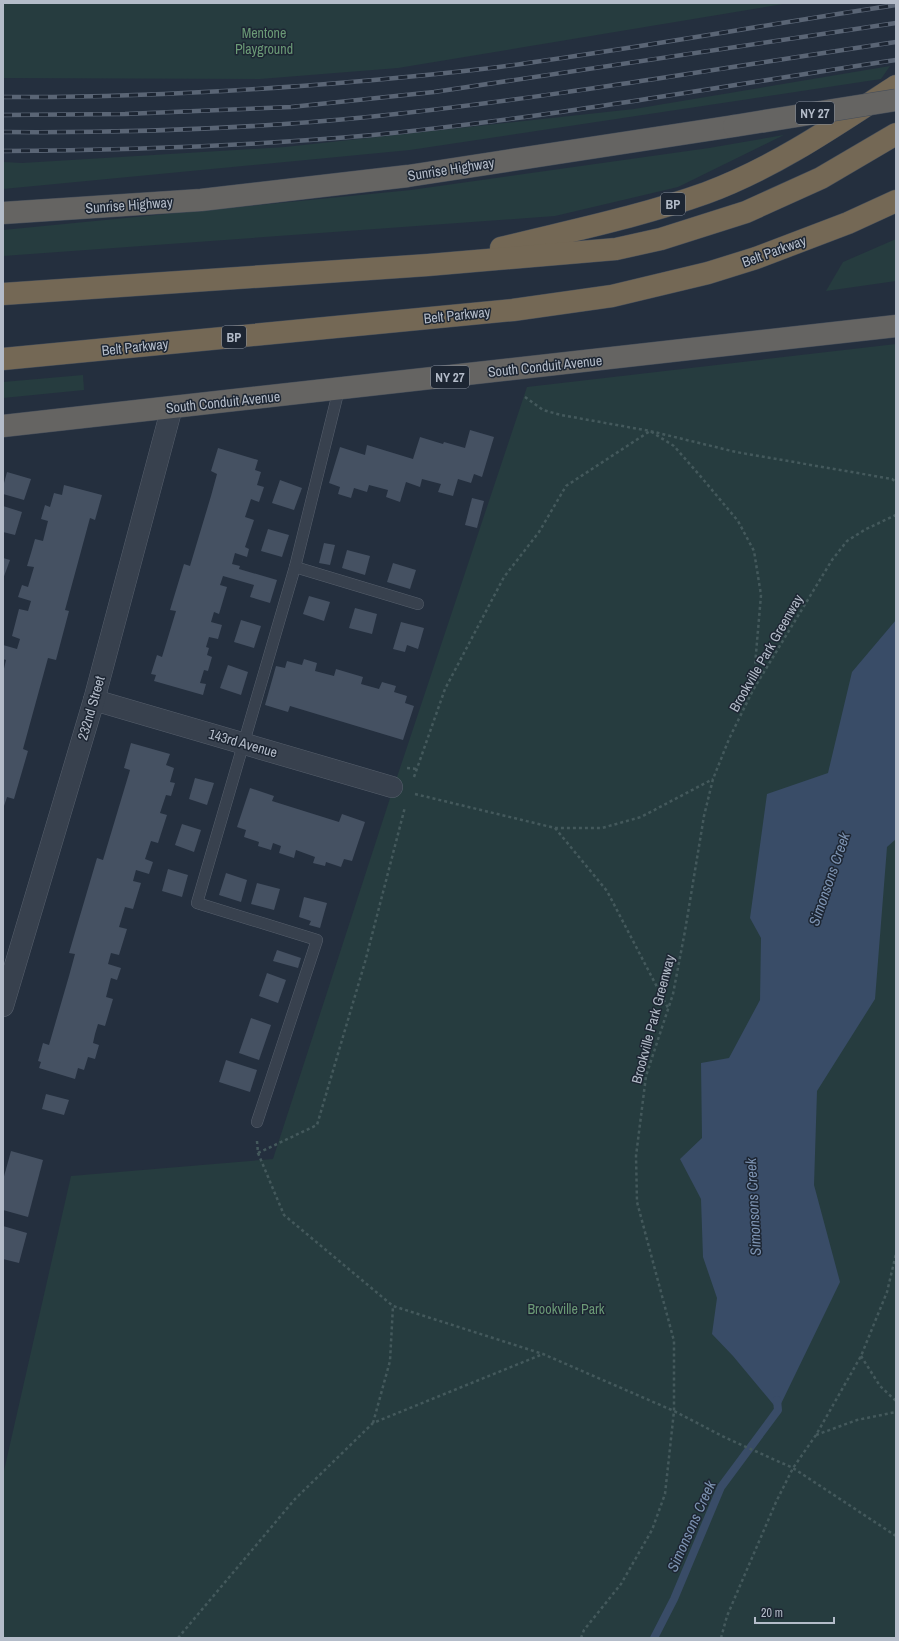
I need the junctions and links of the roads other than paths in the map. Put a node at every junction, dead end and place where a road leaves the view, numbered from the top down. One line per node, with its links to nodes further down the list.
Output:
1 (896, 86): 6 (highway, BP)
2 (896, 100): 5 (highway, Sunrise Highway / NY 27, bridge)
3 (896, 134): 6 (highway, BP)
4 (896, 201): 9 (highway, Belt Parkway / BP)
5 (3, 214)
6 (428, 265): 7 (highway, BP)
7 (3, 294)
8 (896, 326): 10 (highway, South Conduit Avenue / NY 27)
9 (3, 360)
10 (339, 389): 11 (highway, South Conduit Avenue / NY 27); 13 (lane)
11 (172, 407): 12 (highway, South Conduit Avenue / NY 27); 15 (street, 232nd Street)
12 (3, 427)
13 (295, 567): 14 (lane); 16 (lane)
14 (418, 604)
15 (94, 700): 16 (street, 143rd Avenue); 18 (street, 232nd Street)
16 (244, 743): 17 (street, 143rd Avenue); 19 (lane)
17 (401, 789)
18 (3, 1006)
19 (257, 1122)

